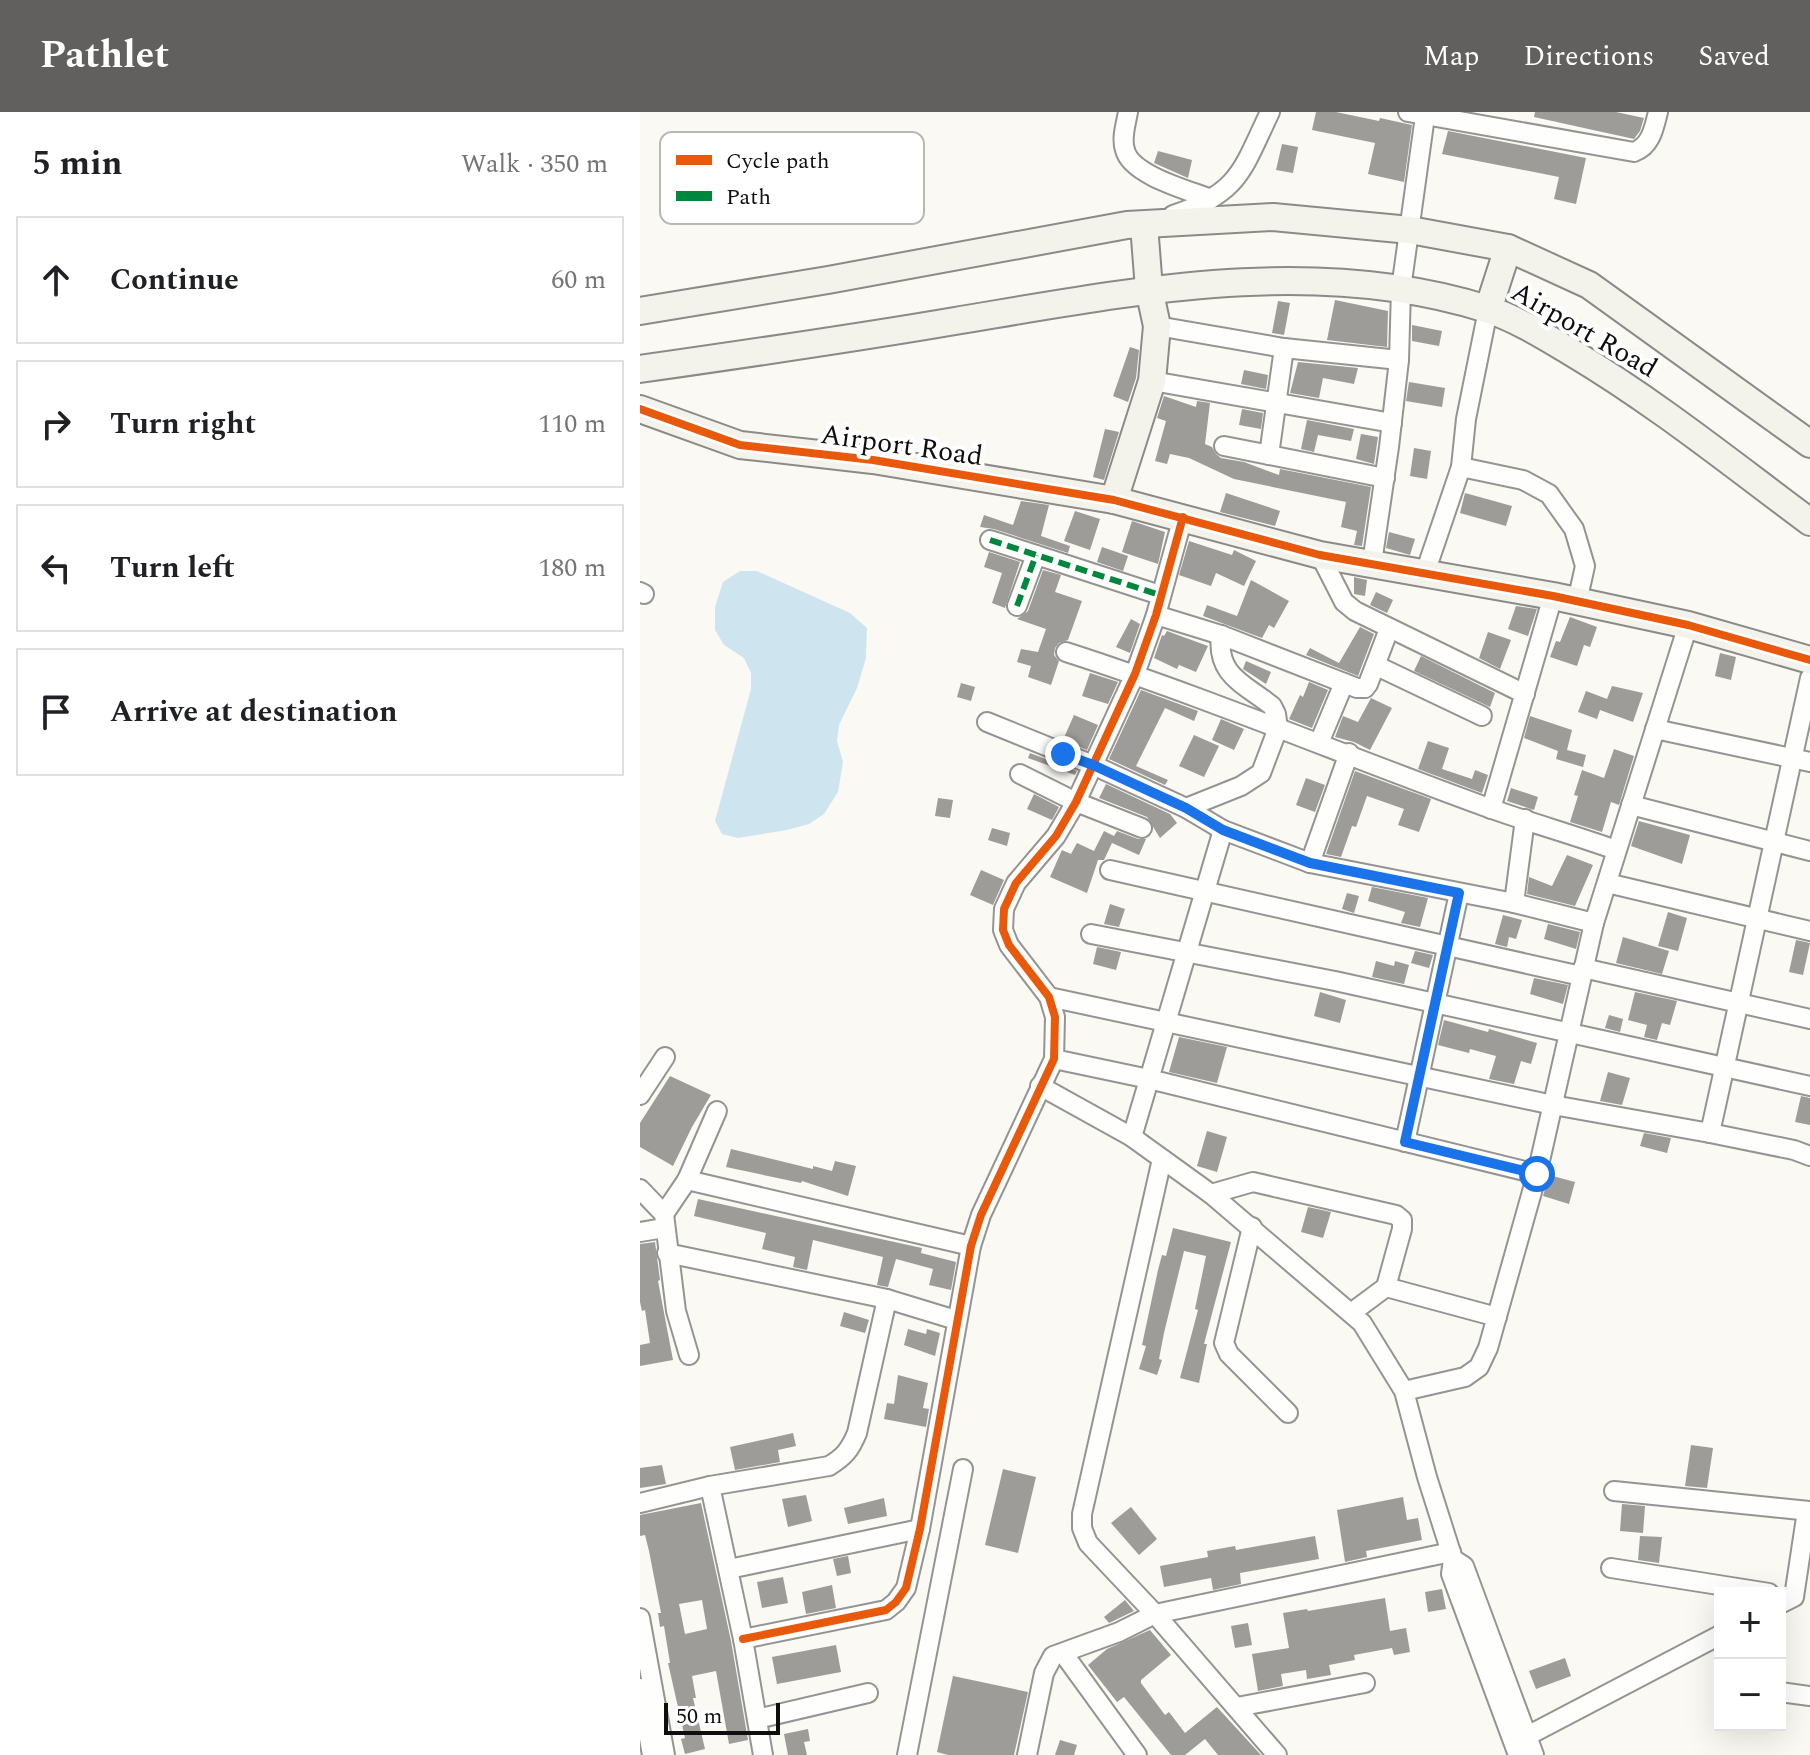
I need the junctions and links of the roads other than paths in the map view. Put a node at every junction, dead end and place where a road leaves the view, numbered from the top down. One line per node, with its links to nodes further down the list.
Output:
1 (1128, 112): 5 (street)
2 (1270, 112): 5 (street)
3 (1658, 112): 4 (street)
4 (1416, 114): 7 (street)
5 (1211, 199): 6 (street)
6 (1144, 225): 7 (main road, Airport Road); 9 (main road); 12 (main road, Airport Road)
7 (1410, 230): 8 (main road, Airport Road); 10 (street)
8 (1508, 248): 11 (main road); 21 (main road, Airport Road)
9 (1149, 289): 10 (main road, Airport Road); 13 (main road); 16 (main road, Airport Road)
10 (1401, 289): 11 (main road, Airport Road); 15 (street)
11 (1488, 310): 24 (street); 28 (main road, Airport Road)
12 (640, 311)
13 (1157, 326): 14 (street); 17 (main road)
14 (1284, 348): 15 (street); 18 (street)
15 (1399, 360): 20 (street)
16 (640, 369)
17 (1152, 381): 18 (street); 26 (main road)
18 (1276, 402): 20 (street); 23 (street)
19 (640, 409): 26 (main road, Airport Road)
20 (1392, 423): 25 (street)
21 (1810, 444)
22 (1224, 446): 23 (street)
23 (1269, 455): 25 (street)
24 (1461, 467): 33 (street); 35 (street)
25 (1385, 478): 32 (street)
26 (1114, 500): 27 (main road, Airport Road)
27 (1183, 517): 31 (main road, Airport Road); 34 (street)
28 (1810, 522)
29 (990, 540): 30 (street)
30 (1036, 555): 34 (street); 36 (street)
31 (1320, 555): 32 (main road, Airport Road); 39 (street)
32 (1372, 563): 33 (main road, Airport Road)
33 (1425, 573): 35 (main road, Airport Road)
34 (1160, 595): 37 (street)
35 (1565, 599): 38 (main road, Airport Road); 47 (street)
36 (1017, 606)
37 (1156, 615): 40 (street); 44 (street)
38 (1688, 625): 42 (main road, Airport Road); 51 (street)
39 (1389, 629): 43 (street); 47 (street)
40 (1221, 635): 46 (street); 50 (street)
41 (1066, 652): 44 (street)
42 (1810, 660)
43 (1377, 666): 46 (street); 48 (street)
44 (1135, 674): 50 (street); 55 (street)
45 (1810, 678): 54 (street)
46 (1344, 683): 52 (street)
47 (1525, 694): 60 (street)
48 (1482, 716)
49 (987, 722): 55 (street)
50 (1278, 728): 52 (street); 59 (street)
51 (1655, 729): 54 (street); 58 (street)
52 (1319, 743): 53 (street)
53 (1349, 753): 60 (street); 67 (street)
54 (1801, 760): 64 (street)
55 (1093, 765): 57 (street); 59 (street)
56 (1020, 774): 57 (street)
57 (1076, 802): 62 (street); 80 (street)
58 (1631, 805): 64 (street); 65 (street)
59 (1186, 808): 63 (street)
60 (1491, 809): 61 (street)
61 (1525, 819): 65 (street); 72 (street)
62 (1142, 828)
63 (1223, 830): 67 (street); 70 (street)
64 (1774, 843): 66 (street); 73 (street)
65 (1616, 850): 69 (street)
66 (1810, 851)
67 (1310, 863): 71 (street)
68 (1110, 870): 70 (street)
69 (1607, 883): 73 (street); 74 (street)
70 (1204, 892): 77 (street); 78 (street)
71 (1459, 893): 72 (street); 77 (street)
72 (1514, 903): 74 (street)
73 (1757, 918): 75 (street); 82 (street)
74 (1594, 923): 79 (street)
75 (1810, 931)
76 (1091, 934): 78 (street)
77 (1449, 946): 79 (street); 81 (street)
78 (1185, 952): 81 (street); 84 (street)
79 (1582, 972): 82 (street); 85 (street)
80 (1049, 997): 84 (street); 87 (street)
81 (1436, 1003): 85 (street); 89 (street)
82 (1739, 1003): 83 (street); 88 (street)
83 (1810, 1019)
84 (1165, 1020): 89 (street); 90 (street)
85 (1568, 1033): 88 (street); 94 (street)
86 (665, 1057): 93 (street)
87 (1054, 1059): 90 (street); 91 (street)
88 (1725, 1067): 92 (street); 96 (street)
89 (1420, 1076): 94 (street); 98 (street)
90 (1149, 1079): 97 (street); 98 (street)
91 (1040, 1086): 97 (street); 108 (street)
92 (1810, 1086)
93 (640, 1095)
94 (1553, 1105): 96 (street); 101 (street)
95 (717, 1111): 102 (street)
96 (1710, 1133): 99 (street)
97 (1132, 1137): 100 (street)
98 (1405, 1142): 101 (street)
99 (1810, 1156)
100 (1162, 1159): 104 (street); 129 (street)
101 (1537, 1174): 113 (street)
102 (687, 1180): 105 (street); 108 (street)
103 (640, 1189): 105 (street)
104 (1211, 1194): 106 (street); 110 (street)
105 (664, 1221): 107 (street); 109 (street)
106 (1252, 1227): 112 (street); 117 (street)
107 (640, 1232)
108 (971, 1246): 114 (street)
109 (667, 1253): 111 (street); 115 (street)
110 (1386, 1287): 112 (street); 113 (street)
111 (887, 1299): 114 (street); 119 (street)
112 (1351, 1313): 116 (street)
113 (1497, 1317): 116 (street)
114 (956, 1320): 123 (street)
115 (689, 1355)
116 (1404, 1391): 124 (street)
117 (1288, 1413)
118 (963, 1469): 146 (street)
119 (710, 1486): 121 (street); 126 (street)
120 (1614, 1491): 122 (street)
121 (640, 1503)
122 (1808, 1511): 128 (street)
123 (920, 1529): 126 (street); 132 (street)
124 (1452, 1555): 129 (street); 142 (street); 150 (street)
125 (1611, 1568): 127 (street)
126 (729, 1569): 132 (street)
127 (1731, 1587)
128 (1791, 1599)
129 (1155, 1614): 133 (street); 139 (street)
130 (640, 1618): 144 (street)
131 (1714, 1638): 142 (street)
132 (743, 1639): 140 (street)
133 (1063, 1653): 147 (street); 148 (street)
134 (1365, 1683): 139 (street)
135 (640, 1688): 141 (street)
136 (868, 1693): 140 (street)
137 (1786, 1693): 138 (street)
138 (1810, 1696)
139 (1237, 1707): 149 (street)
140 (757, 1719): 145 (street)
141 (644, 1735): 143 (street)
142 (1527, 1736): 151 (street)
143 (652, 1755)
144 (665, 1755)
145 (763, 1755)
146 (907, 1755)
147 (1027, 1755)
148 (1137, 1755)
149 (1276, 1755)
150 (1518, 1755)
151 (1534, 1755)

